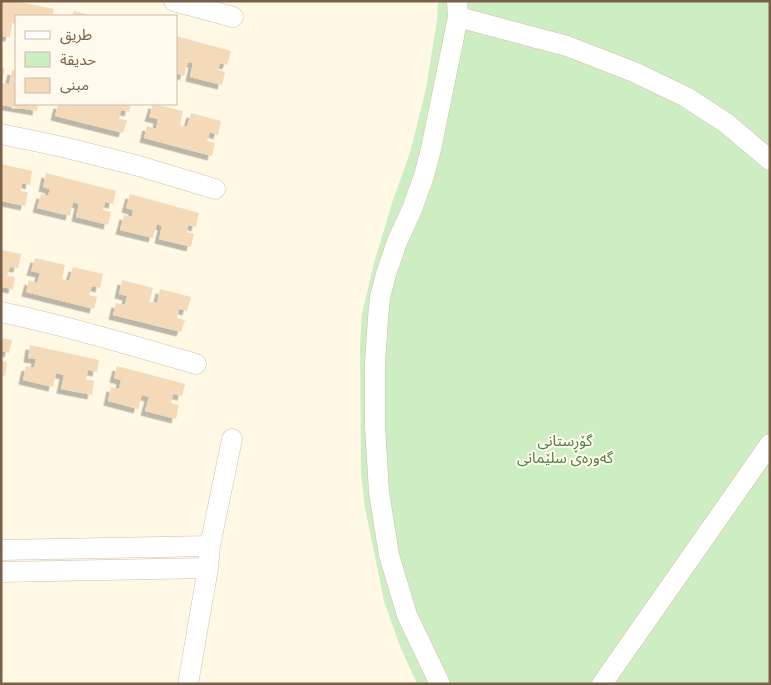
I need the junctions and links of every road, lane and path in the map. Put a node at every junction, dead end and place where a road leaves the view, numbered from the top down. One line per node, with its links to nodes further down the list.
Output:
1 (174, 1): 3 (street)
2 (458, 9): 5 (street); 16 (street)
3 (232, 17)
4 (1, 134): 6 (street)
5 (770, 160)
6 (214, 189)
7 (1, 312): 8 (street)
8 (196, 364)
9 (232, 439): 11 (street)
10 (770, 444): 17 (street)
11 (210, 546): 12 (street); 13 (street)
12 (1, 550)
13 (208, 568): 14 (street); 15 (street)
14 (1, 572)
15 (188, 684)
16 (440, 684)
17 (602, 684)

